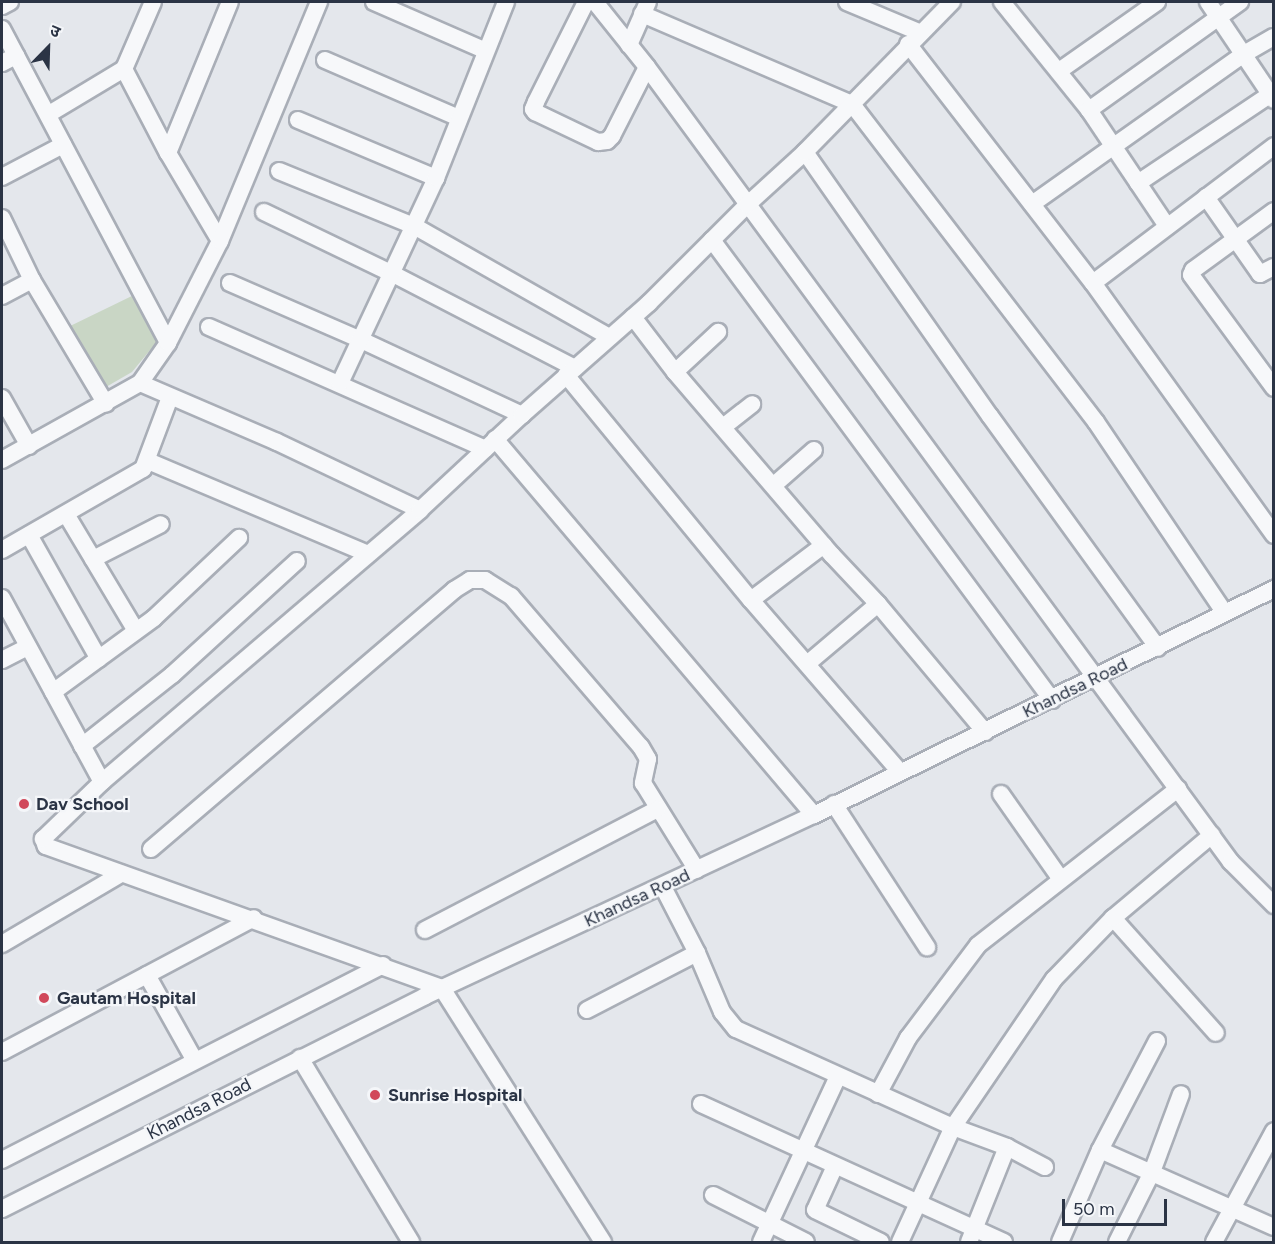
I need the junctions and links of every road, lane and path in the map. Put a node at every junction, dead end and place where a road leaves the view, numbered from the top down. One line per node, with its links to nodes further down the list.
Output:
1 (10, 2): 14 (street)
2 (153, 2): 27 (street)
3 (230, 2): 39 (street)
4 (319, 2): 54 (street)
5 (374, 2): 22 (street)
6 (506, 2): 22 (street)
7 (847, 2): 18 (street)
8 (952, 2): 18 (street)
9 (1002, 2): 28 (street)
10 (1157, 2): 28 (street)
11 (1208, 2): 16 (street)
12 (1240, 2): 16 (street)
13 (596, 3): 21 (street); 26 (street)
14 (2, 6)
15 (645, 8): 21 (street); 30 (street)
16 (1218, 16): 23 (street); 31 (street)
17 (2, 28): 24 (street)
18 (921, 33): 20 (street)
19 (1274, 37): 23 (street)
20 (908, 44): 30 (street); 45 (street)
21 (629, 45): 26 (street)
22 (484, 50): 33 (street)
23 (1244, 54): 29 (street); 37 (street)
24 (9, 59): 32 (street)
25 (326, 60): 33 (street)
26 (647, 67): 46 (street)
27 (124, 69): 32 (street); 39 (street)
28 (1059, 71): 31 (street)
29 (1272, 96): 43 (street)
30 (852, 104): 38 (street); 99 (street)
31 (1089, 110): 37 (street)
32 (49, 114): 35 (street)
33 (459, 118): 42 (street)
34 (298, 120): 42 (street)
35 (63, 145): 41 (street); 66 (street)
36 (1274, 146): 44 (street)
37 (1114, 147): 43 (street); 45 (street)
38 (805, 152): 46 (street); 102 (street)
39 (168, 153): 54 (street)
40 (279, 171): 50 (street)
41 (2, 177)
42 (436, 178): 50 (street)
43 (1138, 183): 51 (street)
44 (1206, 197): 51 (street); 52 (street)
45 (1032, 204): 59 (street)
46 (747, 205): 53 (street); 106 (street)
47 (1274, 211): 52 (street)
48 (264, 212): 56 (street)
49 (2, 218): 57 (street)
50 (414, 226): 56 (street); 64 (street)
51 (1167, 226): 59 (street)
52 (1235, 239): 55 (street); 71 (street)
53 (712, 240): 61 (street); 108 (street)
54 (220, 241): 66 (street)
55 (1274, 267)
56 (393, 274): 65 (street); 67 (street)
57 (32, 280): 60 (street); 74 (street)
58 (230, 283): 65 (street)
59 (1094, 283): 88 (street)
60 (2, 296)
61 (633, 317): 64 (street); 68 (street)
62 (209, 327): 70 (street)
63 (718, 332): 68 (street)
64 (609, 337): 67 (street)
65 (359, 339): 70 (street); 76 (street)
66 (168, 343): 69 (street)
67 (570, 371): 76 (street); 97 (street)
68 (675, 372): 77 (street)
69 (140, 383): 72 (street); 74 (street)
70 (340, 383): 78 (street)
71 (1274, 388)
72 (170, 397): 82 (street); 84 (street)
73 (2, 398): 79 (street)
74 (106, 404): 79 (street)
75 (752, 404): 77 (street)
76 (522, 414): 78 (street)
77 (723, 427): 83 (street)
78 (490, 444): 84 (street); 117 (street)
79 (29, 446): 81 (street)
80 (814, 450): 83 (street)
81 (2, 460)
82 (148, 461): 85 (street); 92 (street)
83 (774, 484): 90 (street)
84 (420, 510): 92 (street)
85 (66, 514): 87 (street); 93 (street)
86 (161, 524): 93 (street)
87 (29, 535): 91 (street); 103 (street)
88 (1274, 535)
89 (239, 538): 100 (street)
90 (824, 545): 97 (street); 98 (street)
91 (2, 550)
92 (368, 554): 112 (street)
93 (93, 559): 100 (street)
94 (297, 561): 110 (street)
95 (1274, 589): 99 (street, Khandsa Road)
96 (2, 598): 101 (street)
97 (751, 600): 105 (street)
98 (878, 604): 105 (street); 109 (street)
99 (1225, 613): 102 (street, Khandsa Road)
100 (136, 631): 103 (street)
101 (28, 647): 104 (street); 107 (street)
102 (1158, 648): 106 (street, Khandsa Road)
103 (99, 659): 107 (street)
104 (2, 660)
105 (807, 664): 111 (street)
106 (1096, 678): 108 (street, Khandsa Road); 113 (street)
107 (53, 692): 110 (street)
108 (1052, 700): 109 (street, Khandsa Road)
109 (985, 732): 111 (street, Khandsa Road)
110 (82, 746): 112 (street)
111 (899, 771): 115 (street, Khandsa Road)
112 (102, 782): 121 (street)
113 (1178, 789): 118 (street); 122 (street)
114 (1001, 794): 122 (street)
115 (834, 804): 117 (street, Khandsa Road); 129 (street)
116 (657, 809): 119 (street); 120 (street); 127 (street)
117 (814, 815): 120 (street, Khandsa Road)
118 (1212, 835): 124 (street); 126 (street)
119 (151, 849)
120 (698, 870): 123 (street, Khandsa Road)
121 (122, 874): 125 (street); 128 (street)
122 (1060, 878): 141 (street)
123 (663, 887): 130 (street); 133 (street, Khandsa Road)
124 (1274, 905)
125 (254, 918): 131 (street); 132 (street)
126 (1113, 918): 135 (street); 144 (street)
127 (425, 930)
128 (2, 944)
129 (927, 947)
130 (697, 953): 134 (street); 140 (street)
131 (383, 965): 133 (street); 139 (street)
132 (147, 975): 137 (street); 139 (street)
133 (442, 988): 138 (street, Khandsa Road); 161 (street)
134 (587, 1011)
135 (1216, 1033)
136 (1157, 1041): 147 (street)
137 (2, 1052)
138 (300, 1058): 155 (street, Khandsa Road); 160 (street)
139 (195, 1061): 149 (street)
140 (838, 1076): 141 (street); 148 (street)
141 (878, 1094): 144 (street)
142 (1181, 1094): 152 (street)
143 (702, 1104): 148 (street)
144 (952, 1127): 146 (street); 154 (street)
145 (1274, 1131): 156 (street)
146 (1007, 1147): 151 (street); 159 (street)
147 (1100, 1150): 152 (street); 167 (street)
148 (803, 1152): 150 (street); 157 (street)
149 (2, 1160)
150 (835, 1166): 154 (street); 164 (street)
151 (1045, 1167)
152 (1152, 1172): 156 (street); 168 (street)
153 (713, 1195): 157 (street)
154 (920, 1204): 159 (street); 165 (street)
155 (2, 1209)
156 (1230, 1209): 158 (street); 169 (street)
157 (771, 1223): 162 (street); 163 (street)
158 (1274, 1227)
159 (972, 1235): 166 (street)
160 (411, 1242)
161 (603, 1242)
162 (761, 1242)
163 (806, 1242)
164 (881, 1242)
165 (900, 1242)
166 (1004, 1242)
167 (1060, 1242)
168 (1117, 1242)
169 (1214, 1242)

